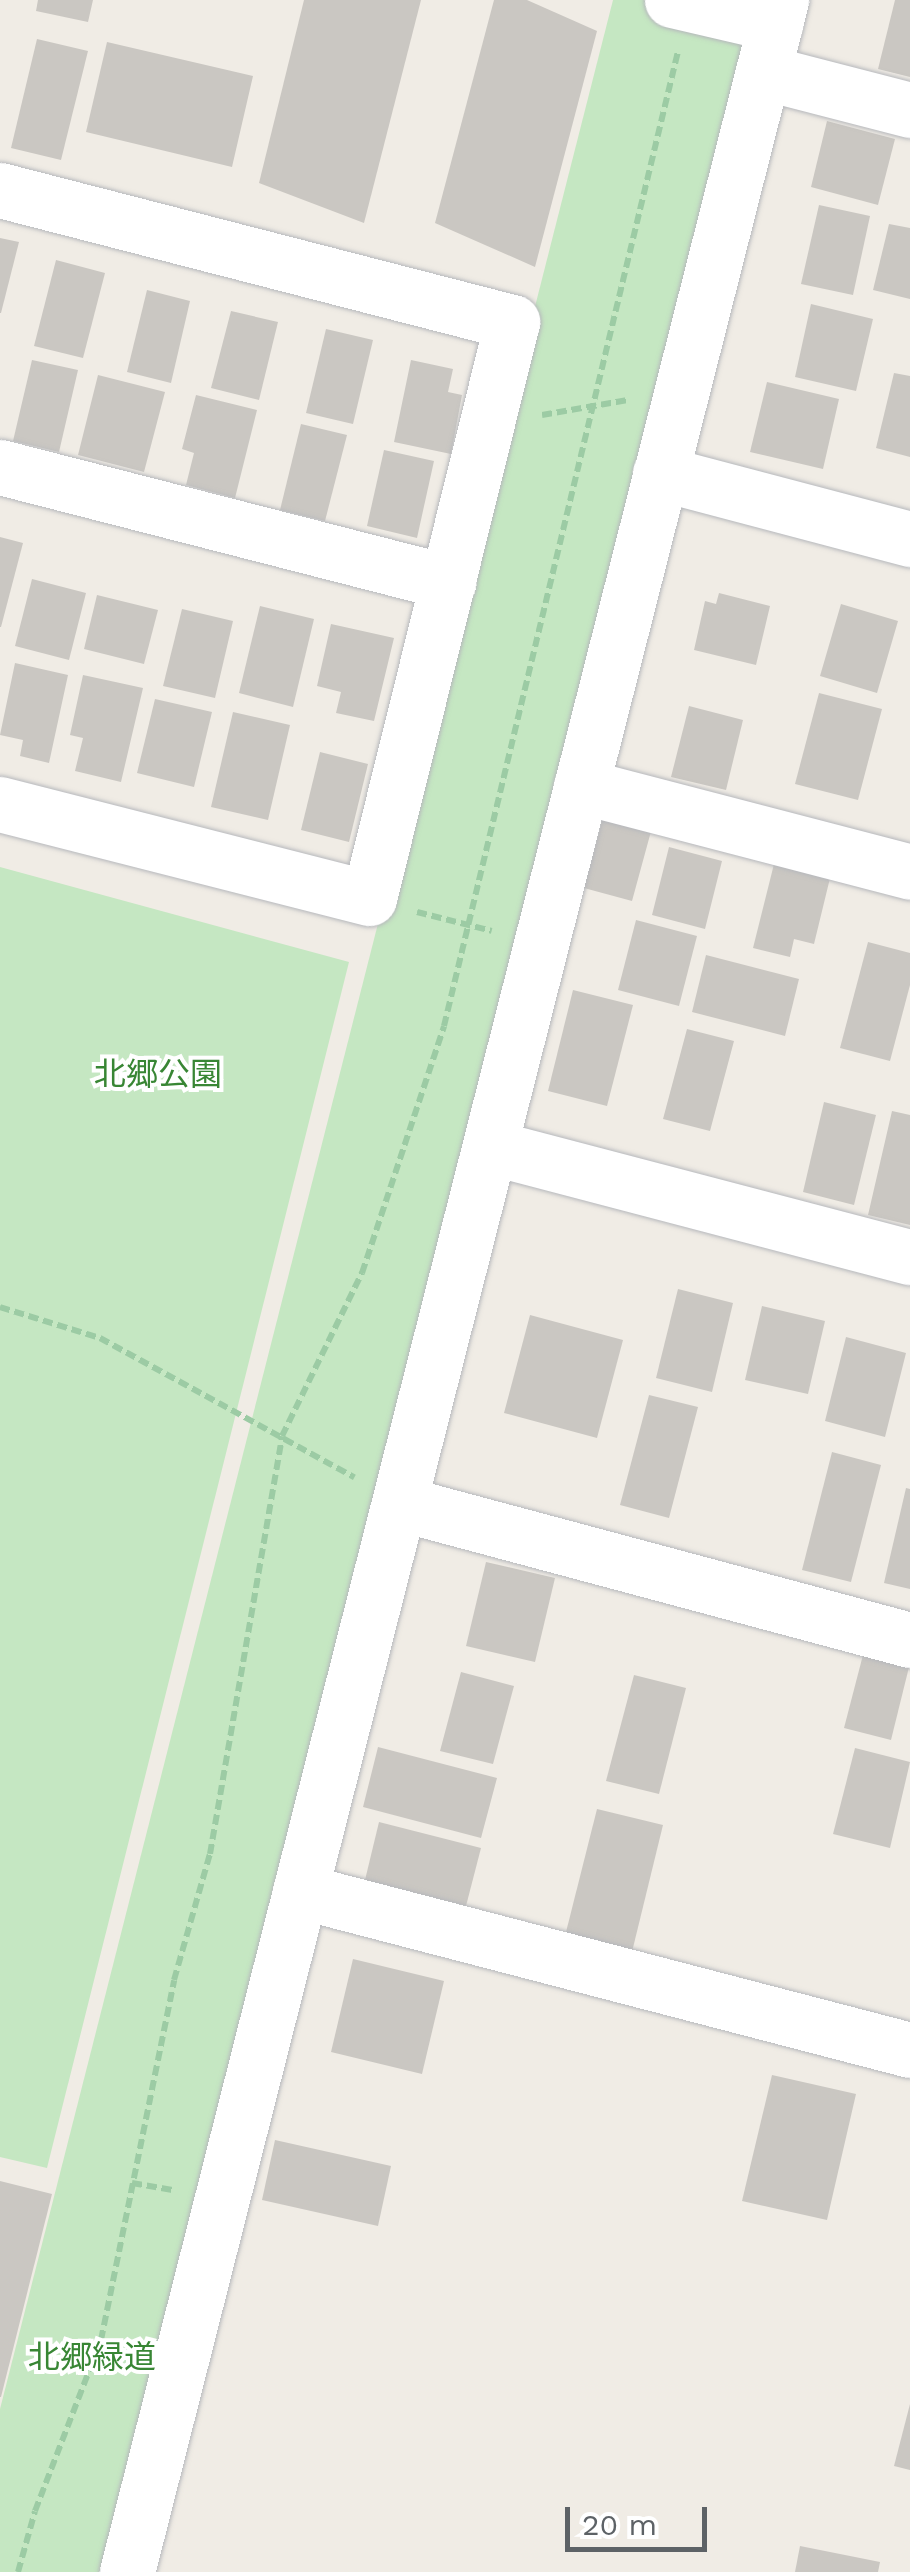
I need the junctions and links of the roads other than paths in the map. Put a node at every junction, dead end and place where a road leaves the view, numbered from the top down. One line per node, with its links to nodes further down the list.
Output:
1 (681, 2): 2 (street)
2 (773, 32): 3 (street); 6 (street)
3 (910, 110)
4 (0, 190): 8 (street)
5 (0, 467): 8 (street)
6 (660, 473): 7 (street); 9 (street)
7 (910, 539)
8 (448, 582): 10 (street)
9 (581, 786): 11 (street); 12 (street)
10 (0, 804)
11 (910, 872)
12 (490, 1147): 13 (street); 14 (street)
13 (910, 1257)
14 (399, 1503): 15 (street); 16 (street)
15 (910, 1640)
16 (300, 1892): 17 (street); 18 (street)
17 (910, 2050)
18 (128, 2572)

